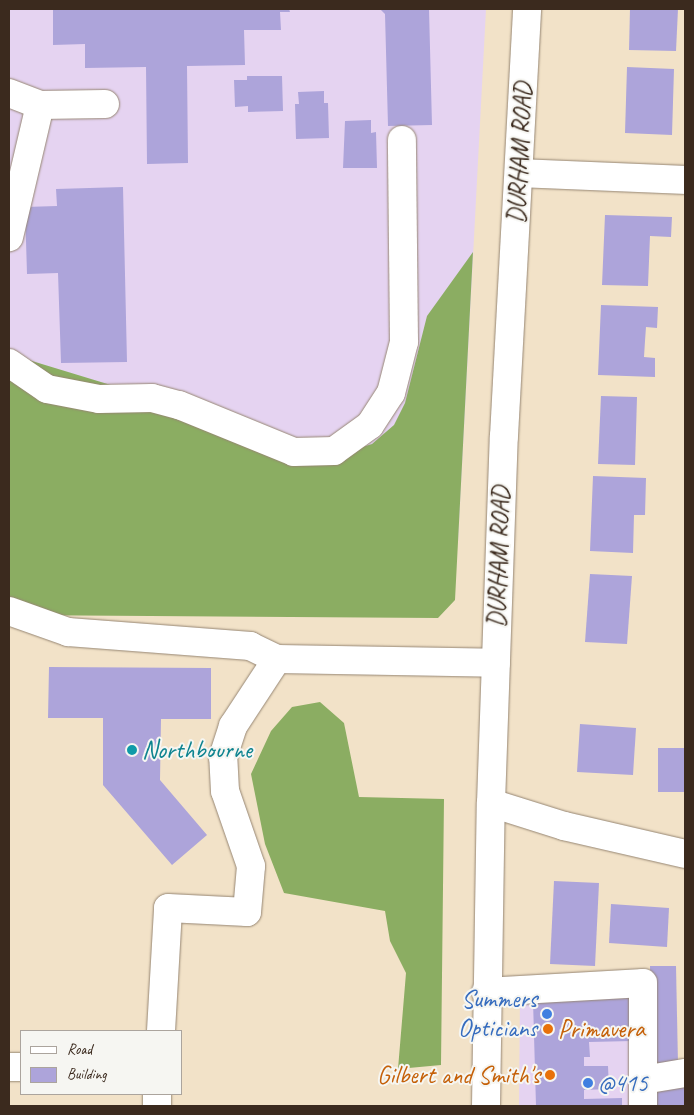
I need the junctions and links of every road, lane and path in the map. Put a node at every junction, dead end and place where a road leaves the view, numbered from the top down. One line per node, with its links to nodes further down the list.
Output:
1 (527, 9): 6 (street, DURHAM ROAD)
2 (9, 93): 4 (street)
3 (105, 104): 4 (street)
4 (40, 106): 8 (street)
5 (402, 140): 9 (street)
6 (520, 173): 7 (street); 12 (street, DURHAM ROAD)
7 (685, 180)
8 (9, 237)
9 (9, 364)
10 (9, 612): 11 (street)
11 (277, 659): 12 (street); 16 (street)
12 (496, 664): 13 (street, DURHAM ROAD)
13 (491, 804): 14 (street); 15 (street, DURHAM ROAD)
14 (685, 854)
15 (486, 992): 18 (street); 19 (street, DURHAM ROAD)
16 (161, 1030)
17 (685, 1073): 18 (street)
18 (643, 1093)
19 (486, 1106)

